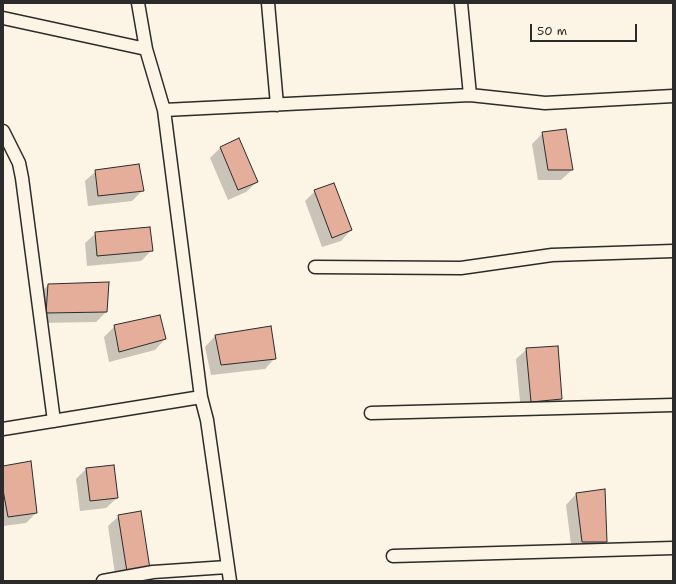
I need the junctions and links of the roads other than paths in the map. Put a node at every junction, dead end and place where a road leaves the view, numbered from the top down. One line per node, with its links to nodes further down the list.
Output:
1 (138, 3): 5 (street)
2 (268, 3): 8 (street)
3 (461, 3): 6 (street)
4 (3, 18): 5 (street)
5 (146, 48): 9 (street)
6 (470, 95): 7 (street); 8 (street)
7 (673, 96)
8 (277, 105): 9 (street)
9 (164, 110): 13 (street)
10 (3, 131): 16 (street)
11 (673, 251): 12 (street)
12 (315, 267)
13 (201, 397): 16 (street); 20 (street)
14 (673, 405): 15 (street)
15 (371, 413)
16 (54, 421): 17 (street)
17 (3, 429)
18 (673, 548): 19 (street)
19 (393, 556)
20 (227, 567): 21 (street); 22 (street)
21 (103, 581)
22 (230, 581)

